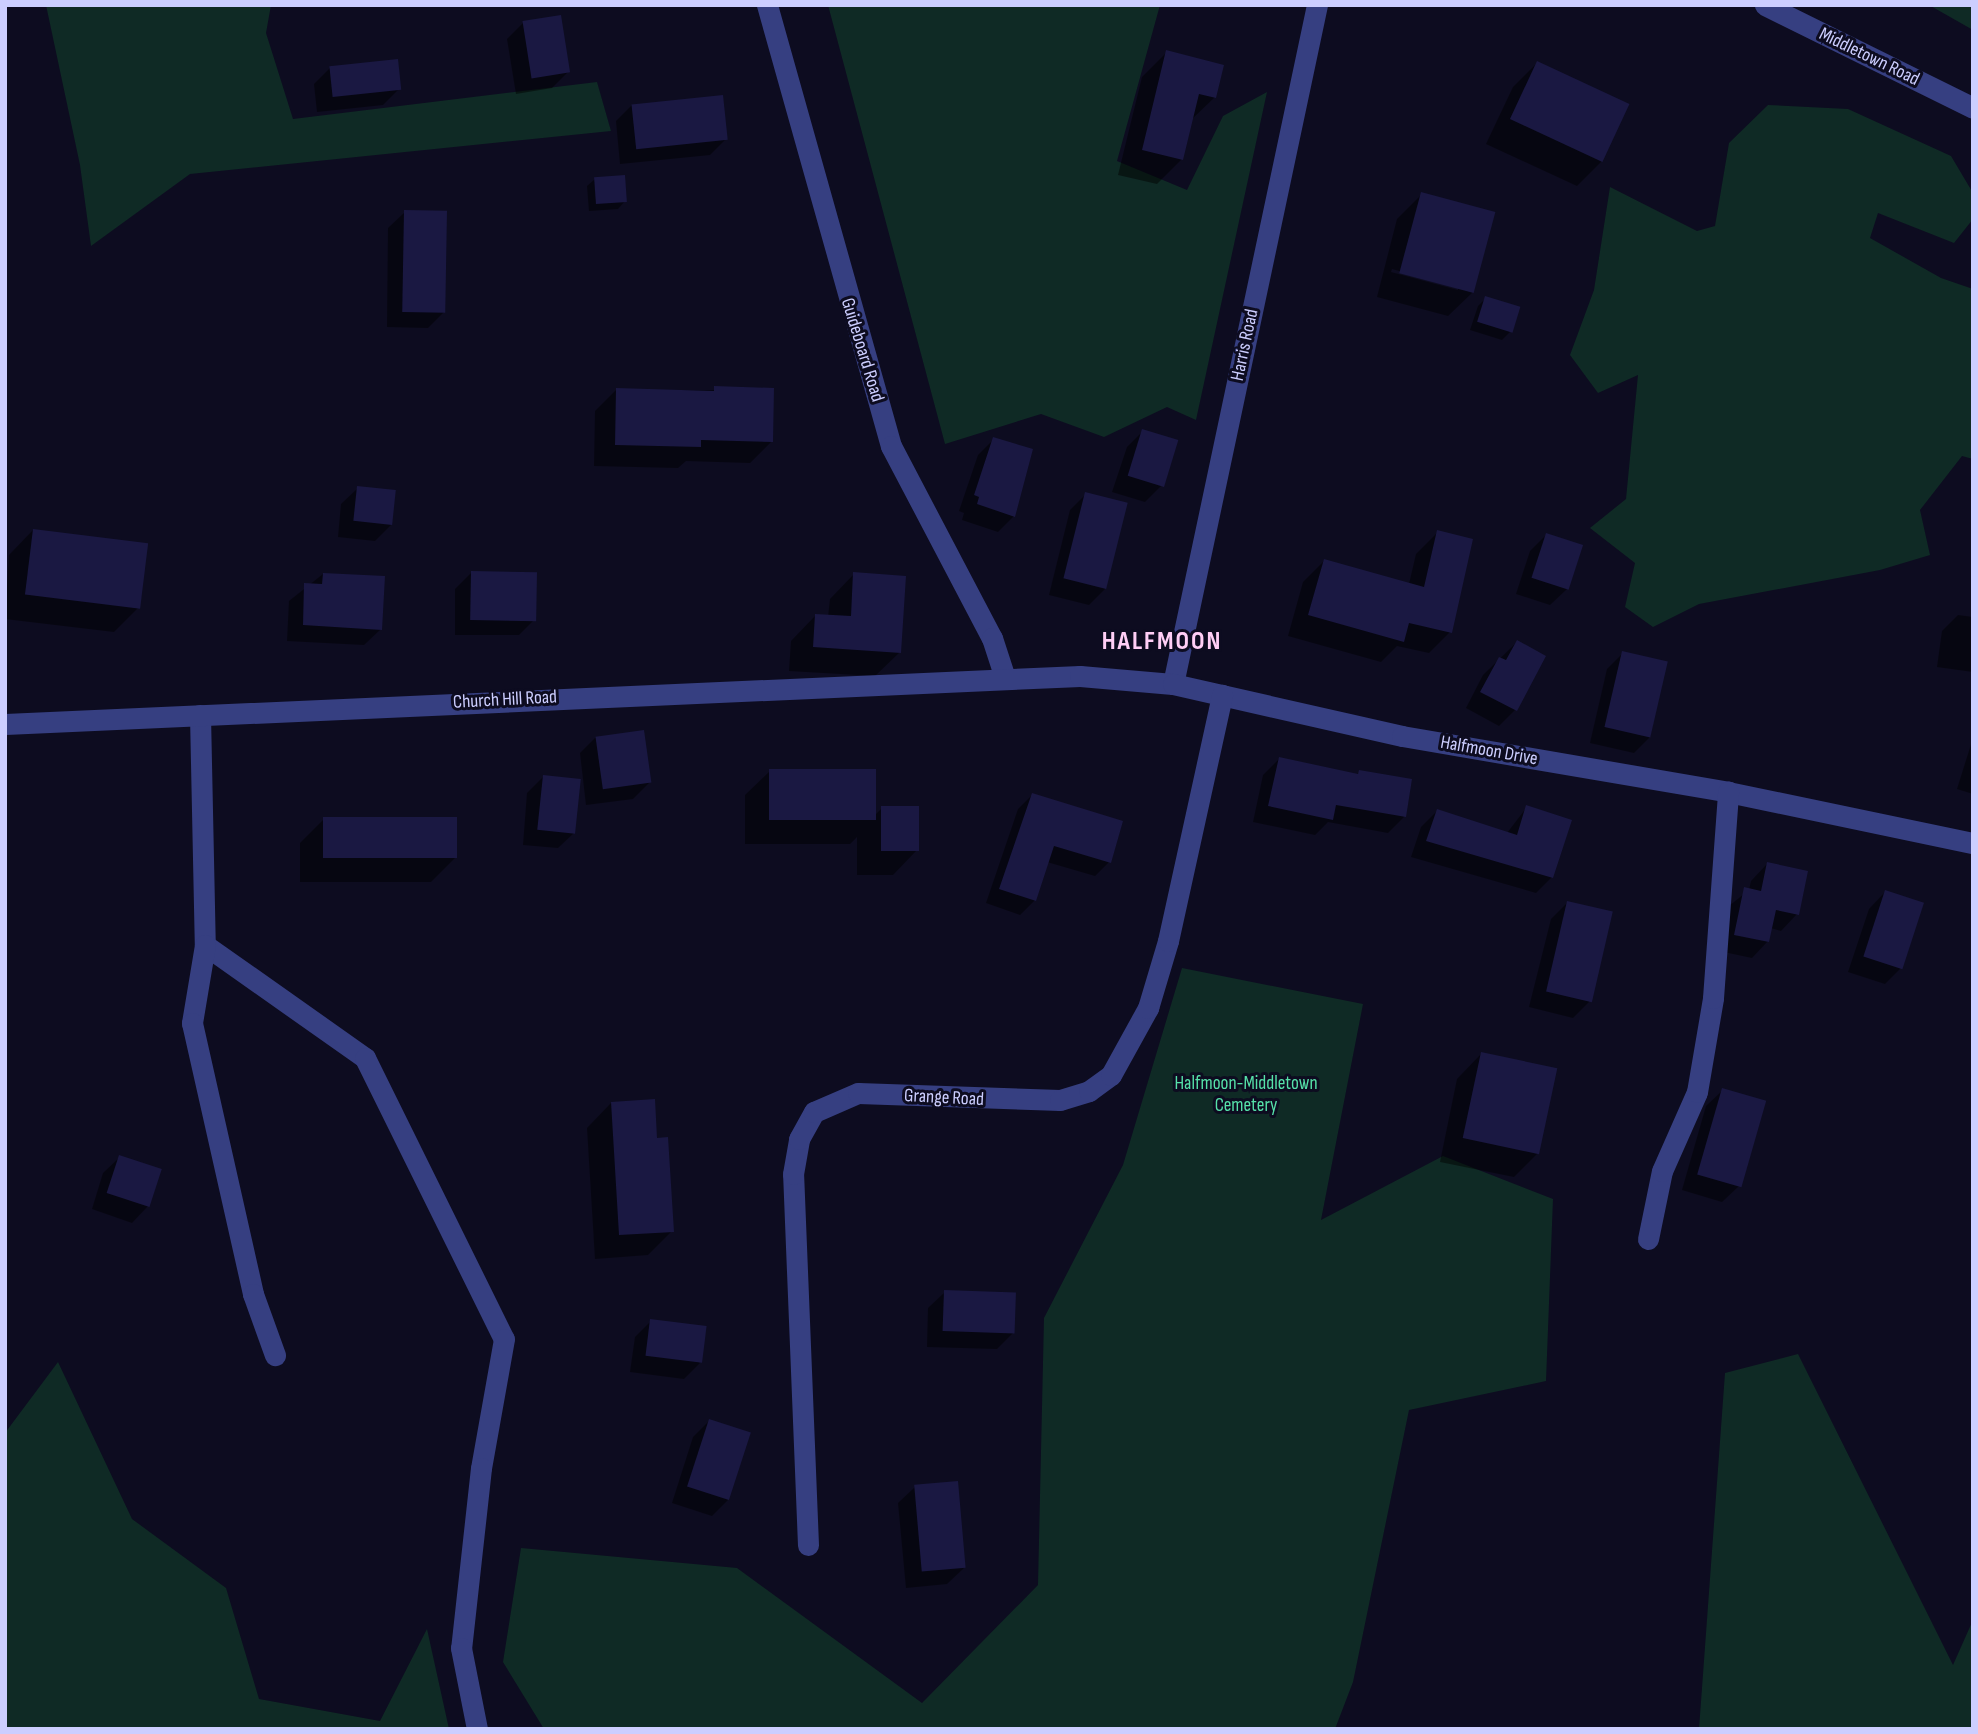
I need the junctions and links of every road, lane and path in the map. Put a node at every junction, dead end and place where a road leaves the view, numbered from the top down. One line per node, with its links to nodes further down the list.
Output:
1 (767, 5): 5 (street, Guideboard Road)
2 (1317, 5): 6 (street, Harris Road)
3 (1765, 5): 4 (street, Middletown Road)
4 (1973, 108)
5 (1004, 677): 6 (street, Halfmoon Drive); 8 (street, Church Hill Road)
6 (1173, 684): 7 (street, Halfmoon Drive)
7 (1222, 695): 10 (street, Halfmoon Drive); 15 (street, Grange Road)
8 (200, 715): 9 (street, Church Hill Road); 12 (street)
9 (5, 724)
10 (1728, 793): 11 (street, Halfmoon Drive); 13 (street)
11 (1973, 842)
12 (205, 945): 14 (street); 16 (street)
13 (1648, 1239)
14 (275, 1355)
15 (808, 1545)
16 (477, 1729)

